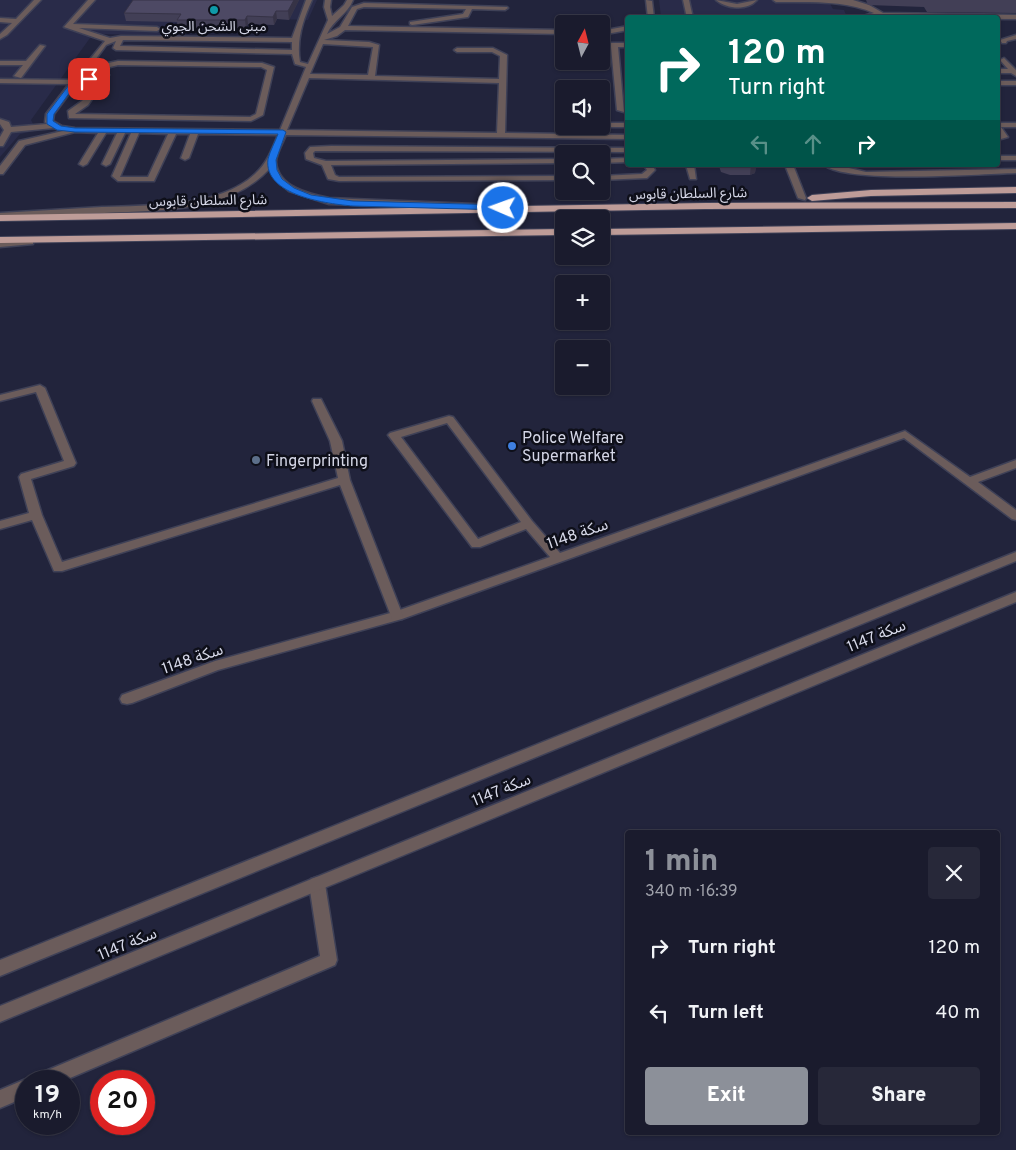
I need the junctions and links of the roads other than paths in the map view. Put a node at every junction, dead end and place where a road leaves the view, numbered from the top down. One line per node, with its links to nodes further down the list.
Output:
1 (38, 0): 21 (street)
2 (92, 0): 24 (street)
3 (309, 0): 32 (street)
4 (328, 0): 18 (street)
5 (350, 0): 18 (street)
6 (686, 0): 14 (street)
7 (719, 0): 8 (street)
8 (754, 0)
9 (776, 0): 15 (street)
10 (649, 1): 13 (street)
11 (470, 7): 12 (street); 19 (street); 25 (street)
12 (505, 8)
13 (651, 15)
14 (689, 15)
15 (881, 15)
16 (1000, 16): 17 (street)
17 (1016, 16)
18 (330, 19): 37 (street)
19 (448, 19): 26 (street); 29 (street)
20 (0, 20): 21 (street)
21 (18, 21): 33 (street)
22 (1000, 23): 23 (street)
23 (1016, 24)
24 (68, 26): 27 (street); 36 (street)
25 (344, 28): 26 (street); 37 (street)
26 (368, 28): 29 (street)
27 (157, 29)
28 (625, 29): 30 (street)
29 (444, 30): 31 (street)
30 (610, 31)
31 (555, 32)
32 (296, 36): 35 (street); 44 (street)
33 (0, 37)
34 (1016, 37): 38 (street)
35 (121, 38): 36 (street); 44 (street)
36 (110, 40): 49 (street)
37 (321, 40): 48 (street); 54 (street)
38 (1004, 42)
39 (610, 45): 40 (street)
40 (614, 45): 42 (street); 60 (street)
41 (42, 46): 47 (street)
42 (625, 46)
43 (458, 50): 55 (street)
44 (295, 52): 48 (street)
45 (1004, 60): 51 (street)
46 (0, 63): 47 (street)
47 (29, 63): 52 (street)
48 (309, 66): 53 (street)
49 (83, 71): 56 (street); 56 (street)
50 (1000, 71): 51 (street)
51 (1015, 73)
52 (18, 76)
53 (305, 76): 54 (street); 75 (street)
54 (371, 77): 55 (street)
55 (503, 81): 77 (street)
56 (74, 82): 57 (street); 65 (street)
57 (2, 83)
58 (1000, 83): 59 (street)
59 (1016, 83)
60 (621, 110)
61 (0, 121): 67 (street)
62 (610, 125): 63 (street)
63 (625, 125)
64 (1016, 125): 66 (street)
65 (53, 126): 67 (street); 68 (street)
66 (1000, 127)
67 (8, 130): 82 (street)
68 (75, 130): 69 (street); 100 (street)
69 (104, 130): 71 (street); 93 (street)
70 (1000, 130): 81 (street)
71 (122, 131): 72 (street); 94 (street)
72 (136, 131): 73 (street); 73 (street)
73 (172, 131): 74 (street)
74 (195, 131): 75 (street); 85 (street)
75 (283, 132): 76 (street); 88 (street)
76 (466, 134): 77 (street); 83 (street)
77 (502, 135): 78 (street)
78 (585, 136): 79 (street)
79 (596, 136): 80 (street)
80 (625, 137)
81 (1004, 137)
82 (0, 144)
83 (466, 149): 84 (street); 92 (street)
84 (625, 150)
85 (185, 158)
86 (1000, 158): 87 (street)
87 (1016, 158)
88 (272, 160): 108 (street); 109 (street)
89 (610, 160): 90 (street)
90 (625, 160)
91 (555, 161): 92 (street)
92 (326, 163): 102 (street)
93 (82, 164)
94 (106, 164)
95 (649, 167): 103 (street)
96 (690, 167): 101 (street)
97 (790, 167): 105 (street)
98 (834, 167): 99 (street)
99 (1016, 171)
100 (0, 172)
101 (693, 177)
102 (555, 178)
103 (610, 178)
104 (1016, 190): 105 (highway)
105 (802, 198): 107 (highway)
106 (1016, 205): 107 (highway, شارع السلطان قابوس)
107 (705, 206): 108 (highway, شارع السلطان قابوس)
108 (540, 208): 109 (highway, شارع السلطان قابوس)
109 (0, 217)
110 (1016, 226): 112 (highway)
111 (555, 232): 113 (highway)
112 (610, 232)
113 (64, 239): 114 (highway); 115 (street)
114 (0, 240)
115 (0, 244)
116 (0, 398): 122 (street)
117 (316, 401): 119 (street)
118 (1016, 464): 120 (street)
119 (344, 480): 122 (street); 128 (street)
120 (970, 481): 121 (street, سكة 1148); 126 (street, سكة 1148)
121 (1013, 510)
122 (36, 515): 124 (street)
123 (528, 524): 123 (street); 126 (street)
124 (0, 525)
125 (1016, 556): 131 (street, سكة 1147)
126 (557, 557): 128 (street, سكة 1148)
127 (1016, 597): 130 (street, سكة 1147)
128 (396, 616): 129 (street, سكة 1148)
129 (127, 699)
130 (317, 884): 132 (street, سكة 1147); 133 (street)
131 (0, 968)
132 (0, 1014)
133 (68, 1070)
134 (15, 1093): 135 (street)
135 (0, 1099)

